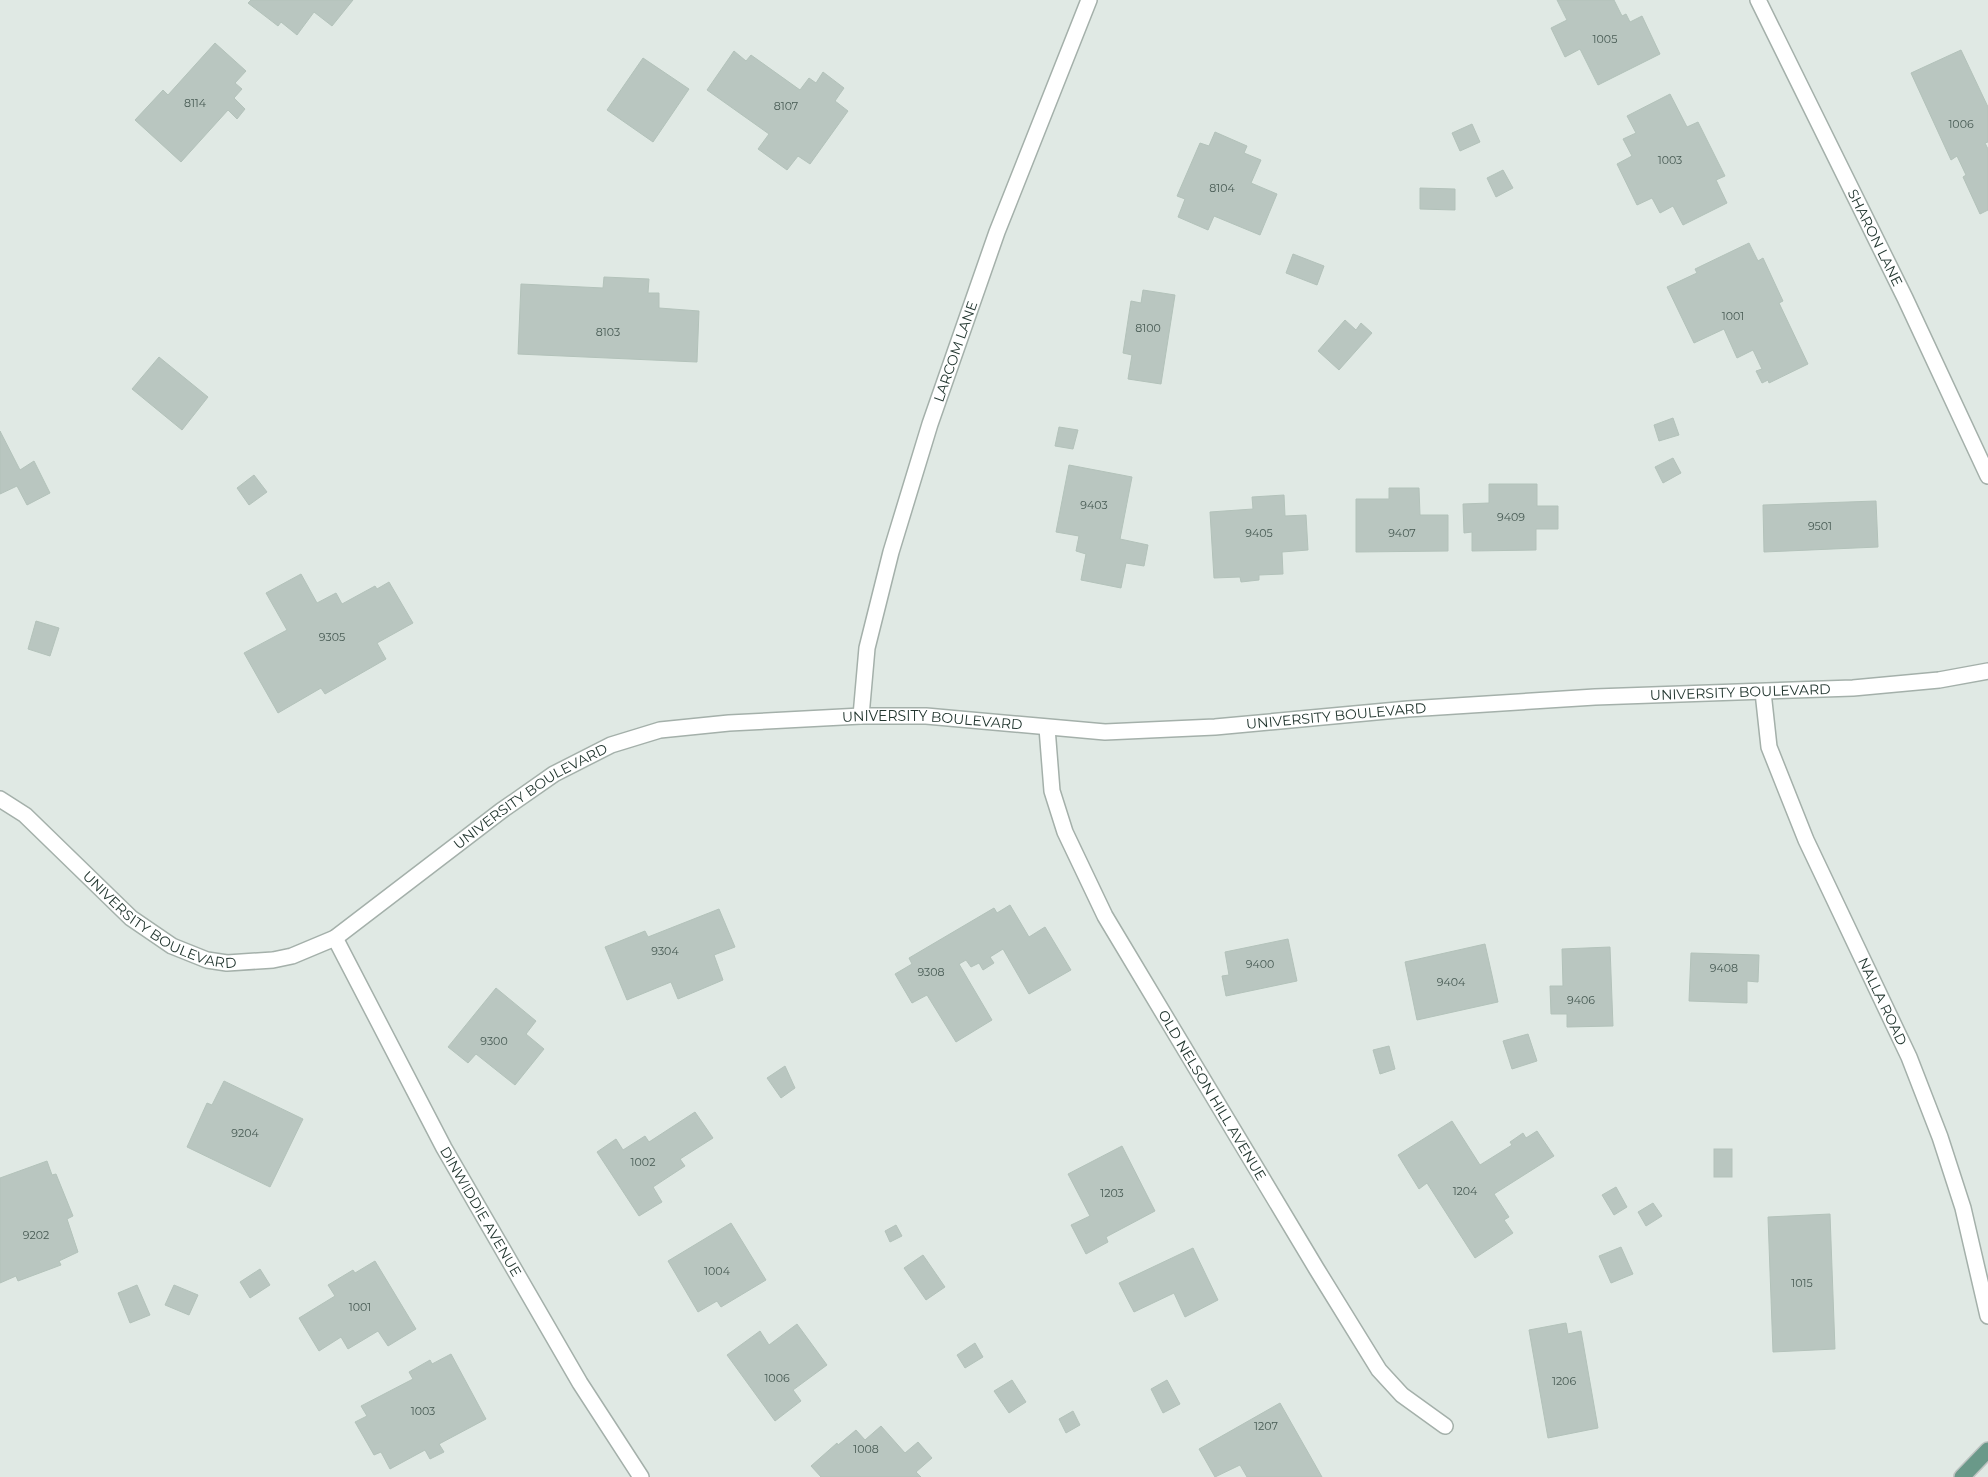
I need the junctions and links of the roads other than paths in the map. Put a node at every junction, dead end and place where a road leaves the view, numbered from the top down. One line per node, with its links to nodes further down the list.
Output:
1 (1090, 0): 6 (street, LARCOM LANE)
2 (1758, 0): 3 (street, SHARON LANE)
3 (1988, 476)
4 (1988, 671): 5 (street, UNIVERSITY BOULEVARD)
5 (1763, 692): 7 (street, UNIVERSITY BOULEVARD); 10 (street, NALLA ROAD)
6 (861, 716): 7 (street, UNIVERSITY BOULEVARD); 9 (street, UNIVERSITY BOULEVARD)
7 (1047, 728): 11 (street, OLD NELSON HILL AVENUE)
8 (0, 800): 9 (street, UNIVERSITY BOULEVARD)
9 (335, 938): 13 (street, DINWIDDIE AVENUE)
10 (1988, 1316)
11 (1445, 1426)
12 (1988, 1450): 14 (main road)
13 (641, 1477)
14 (1962, 1477)

